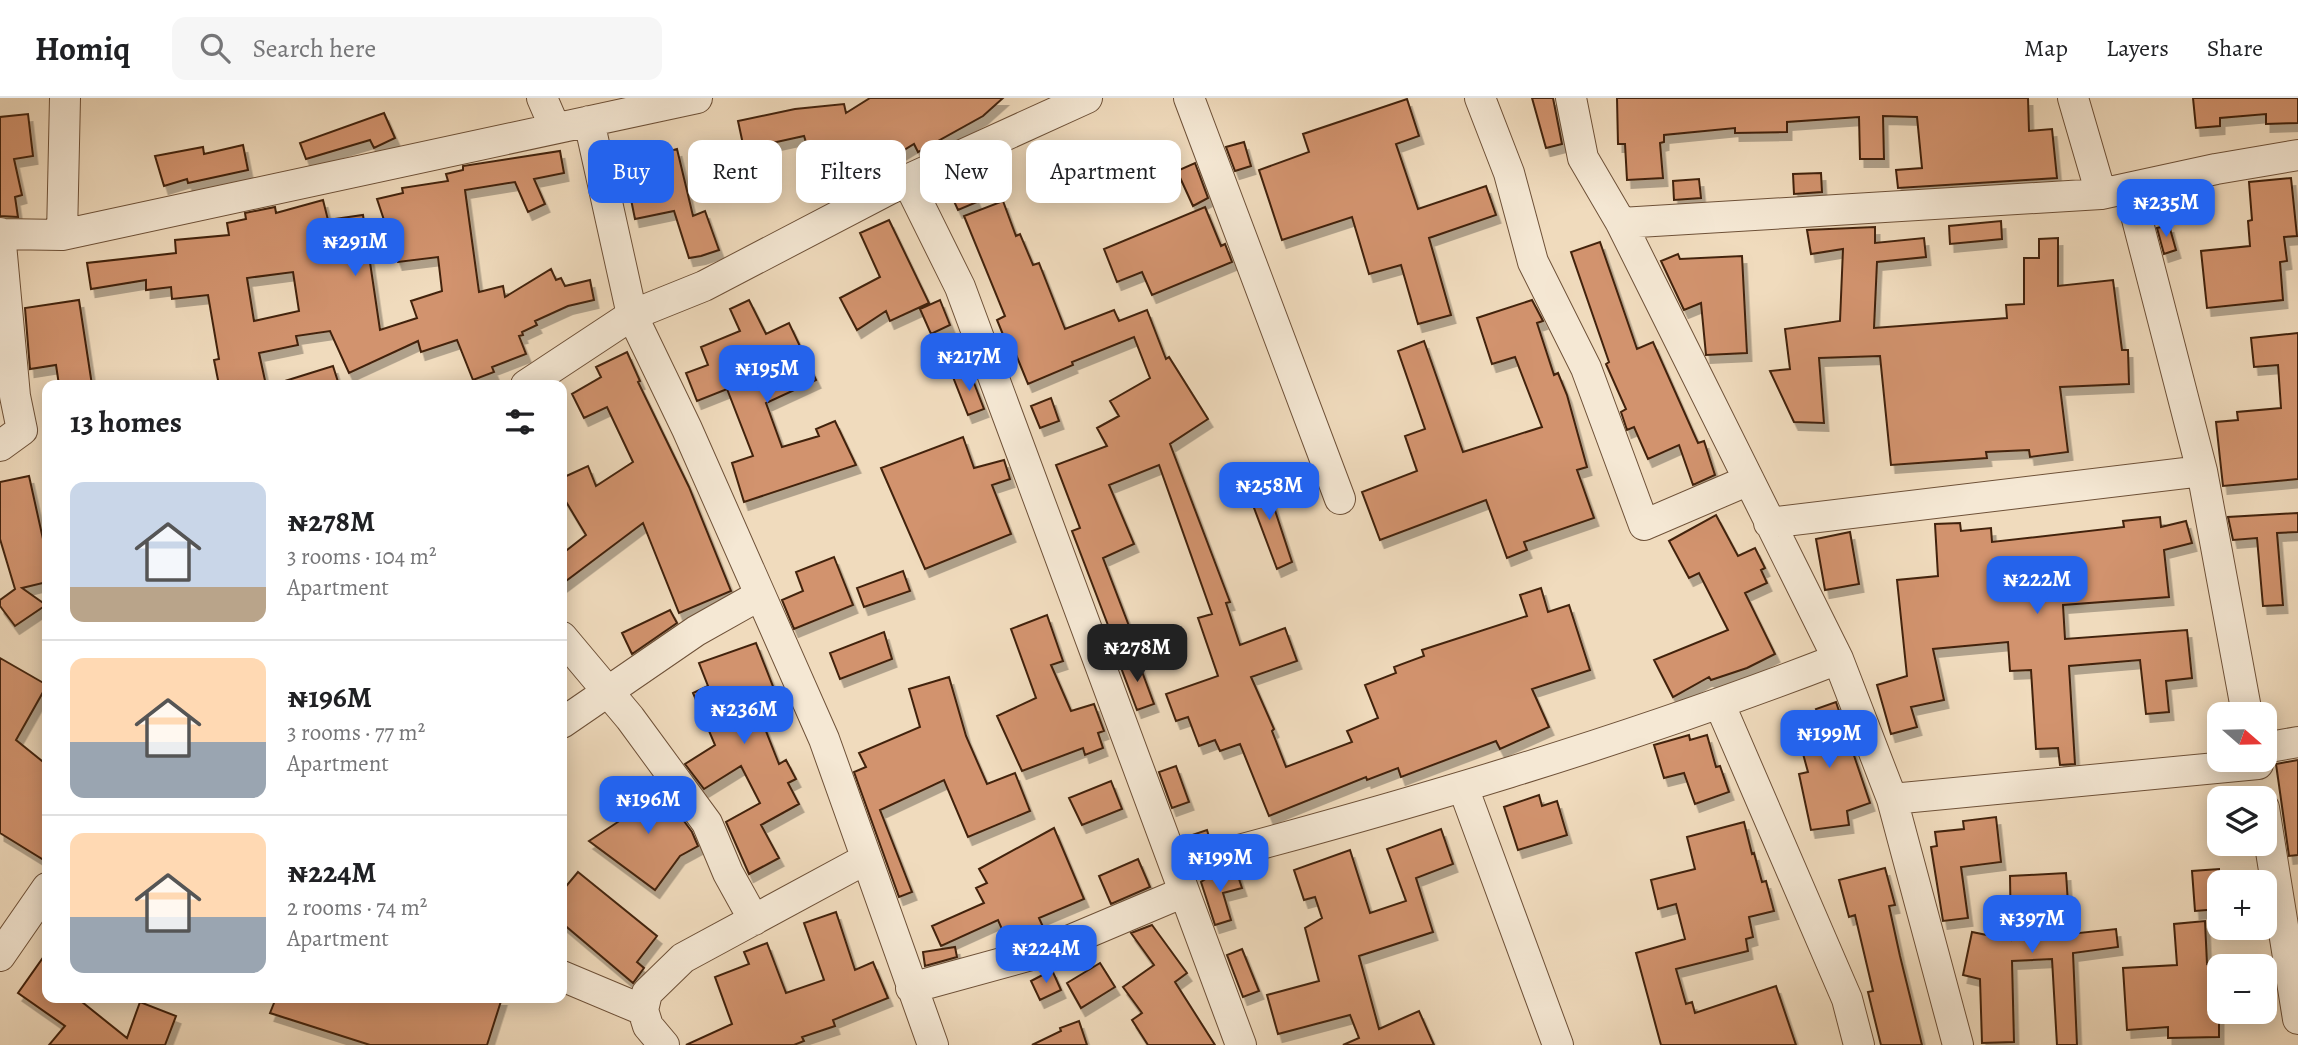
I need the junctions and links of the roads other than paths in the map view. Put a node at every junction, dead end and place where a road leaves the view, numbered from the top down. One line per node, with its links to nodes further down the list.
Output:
1 (65, 98): 16 (street)
2 (542, 98): 10 (street)
3 (697, 98): 9 (street)
4 (1087, 98): 12 (street)
5 (1189, 98): 22 (street)
6 (1480, 98): 21 (street)
7 (1571, 98): 14 (street)
8 (2073, 98): 13 (street)
9 (589, 121): 10 (street); 17 (street)
10 (555, 128): 16 (street)
11 (2298, 155): 13 (street)
12 (907, 180): 17 (street); 38 (street)
13 (2115, 191): 14 (street); 20 (street)
14 (1621, 223): 21 (street)
15 (0, 233): 16 (street); 19 (street)
16 (62, 235)
17 (632, 315): 18 (street); 24 (street)
18 (534, 380)
19 (0, 446)
20 (2202, 471): 23 (street); 28 (street)
21 (1749, 480): 23 (street)
22 (1340, 499)
23 (1769, 523): 26 (street)
24 (761, 595): 27 (street); 37 (street)
25 (567, 643): 27 (street)
26 (1838, 659): 29 (street); 35 (street)
27 (606, 693): 30 (street); 40 (street)
28 (2245, 702)
29 (1720, 705): 34 (street); 50 (street)
30 (567, 720)
31 (2298, 742): 32 (street)
32 (2277, 750)
33 (2207, 763): 35 (street)
34 (1463, 787): 38 (street); 49 (street)
35 (1892, 799): 51 (street)
36 (2272, 856): 45 (street)
37 (866, 859): 40 (street); 43 (street)
38 (1180, 880): 43 (street); 48 (street)
39 (42, 895): 41 (street)
40 (754, 920): 44 (street)
41 (0, 956)
42 (567, 978): 44 (street)
43 (911, 988): 47 (street)
44 (643, 1010): 46 (street)
45 (2298, 1019)
46 (664, 1045)
47 (933, 1045)
48 (1241, 1045)
49 (1558, 1045)
50 (1860, 1045)
51 (1958, 1045)

